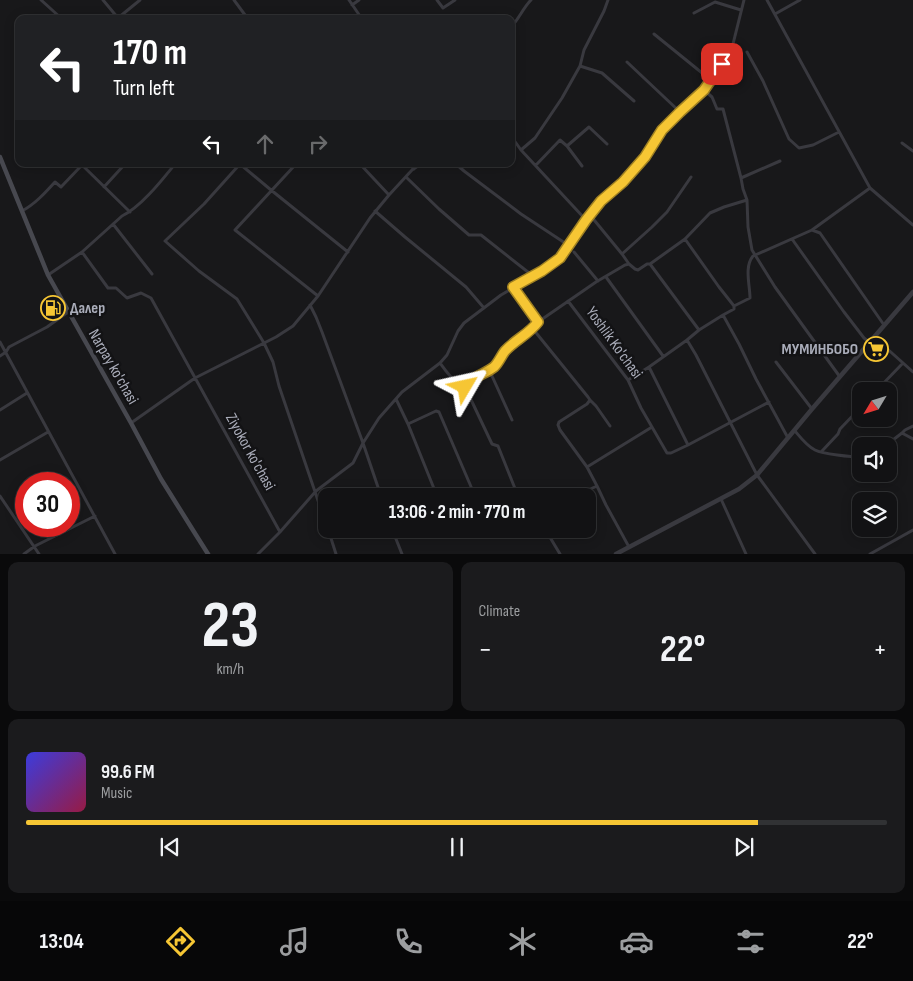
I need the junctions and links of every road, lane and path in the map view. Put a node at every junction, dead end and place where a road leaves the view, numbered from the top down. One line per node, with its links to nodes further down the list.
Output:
1 (41, 0): 18 (street)
2 (103, 0): 19 (street)
3 (140, 0): 20 (street)
4 (234, 0): 21 (street)
5 (349, 0): 14 (street)
6 (359, 0): 14 (street)
7 (437, 0): 8 (street)
8 (455, 0)
9 (531, 0): 23 (street)
10 (608, 0): 27 (street)
11 (744, 0): 15 (street)
12 (767, 0): 17 (street)
13 (800, 0): 17 (street)
14 (352, 5): 22 (street)
15 (741, 10): 16 (street); 28 (street)
16 (694, 13)
17 (775, 14): 32 (street)
18 (58, 15)
19 (116, 15)
20 (122, 15)
21 (245, 15)
22 (359, 15)
23 (515, 23)
24 (654, 34): 28 (street)
25 (747, 52): 32 (street)
26 (626, 62): 31 (street)
27 (580, 66): 30 (street); 37 (street)
28 (712, 81): 29 (street)
29 (704, 90): 31 (street); 56 (street)
30 (634, 100)
31 (680, 112): 65 (street)
32 (839, 132): 58 (street)
33 (515, 142): 37 (street)
34 (902, 143): 38 (street)
35 (607, 144): 36 (street)
36 (567, 146): 41 (street); 42 (street)
37 (521, 150): 41 (street)
38 (913, 151)
39 (0, 157): 62 (main road, Narpay ko'chasi)
40 (780, 161): 56 (street)
41 (536, 165): 66 (street)
42 (582, 166)
43 (78, 167): 62 (street)
44 (84, 167): 57 (street)
45 (123, 167): 57 (street)
46 (173, 167): 64 (street)
47 (237, 167): 102 (street)
48 (244, 167): 59 (street)
49 (293, 167): 59 (street)
50 (363, 167): 60 (street)
51 (417, 167): 53 (street)
52 (459, 167): 72 (street)
53 (414, 169): 54 (street)
54 (406, 177): 60 (street); 82 (street)
55 (691, 178): 76 (street)
56 (741, 178): 61 (street)
57 (104, 186): 64 (street)
58 (870, 188): 68 (street); 69 (street)
59 (271, 190): 74 (street); 87 (street)
60 (389, 195): 63 (street)
61 (747, 200): 71 (street); 77 (street)
62 (22, 211): 81 (main road, Narpay ko'chasi)
63 (376, 211): 74 (street); 91 (street)
64 (130, 212): 67 (street)
65 (590, 215): 66 (street); 76 (street)
66 (586, 220): 72 (street)
67 (113, 224): 73 (street); 80 (street)
68 (913, 225)
69 (812, 230): 70 (street); 95 (street)
70 (792, 238): 77 (street); 101 (street)
71 (685, 239): 79 (street); 90 (street)
72 (568, 245): 82 (street)
73 (82, 252): 81 (street); 113 (street, Ziyokor ko'chasi)
74 (348, 252): 87 (street)
75 (574, 252): 84 (street)
76 (622, 254): 78 (street)
77 (755, 256): 90 (street); 112 (street)
78 (628, 264): 79 (street); 83 (street)
79 (650, 264): 97 (street)
80 (152, 274)
81 (48, 275): 92 (main road, Narpay ko'chasi)
82 (533, 276): 85 (street)
83 (606, 276): 84 (street); 105 (street)
84 (598, 281): 88 (street)
85 (513, 287): 91 (street); 94 (street)
86 (913, 292): 95 (street)
87 (318, 296): 89 (street)
88 (568, 301): 94 (street); 114 (street, Yoshlik Ko'chasi)
89 (310, 306): 102 (street); 137 (street)
90 (734, 306): 93 (street)
91 (484, 308): 107 (street)
92 (68, 312): 103 (street); 125 (main road, Narpay ko'chasi)
93 (723, 315): 97 (street); 120 (street)
94 (538, 322): 96 (street)
95 (884, 326): 98 (street)
96 (533, 329): 110 (street); 119 (street)
97 (699, 330): 99 (street)
98 (874, 337): 101 (street); 108 (street)
99 (687, 340): 105 (street); 126 (street)
100 (0, 342): 103 (street)
101 (869, 342): 112 (street)
102 (264, 343): 113 (street); 150 (street)
103 (6, 352): 104 (street); 117 (street)
104 (0, 356)
105 (663, 356): 109 (street)
106 (776, 362): 121 (street)
107 (440, 363): 116 (street); 118 (street)
108 (903, 363): 111 (street); 115 (street)
109 (648, 367): 114 (street); 138 (street)
110 (487, 372): 116 (street); 124 (street)
111 (913, 372)
112 (840, 377): 121 (street)
113 (195, 378): 125 (street); 156 (street, Ziyokor ko'chasi)
114 (628, 380): 130 (street, Yoshlik Ko'chasi)
115 (885, 382)
116 (466, 385): 148 (street)
117 (27, 394): 122 (street); 132 (street)
118 (396, 399): 127 (street); 137 (street)
119 (590, 400): 128 (street); 142 (street)
120 (770, 402): 126 (street); 135 (street)
121 (812, 409): 131 (street)
122 (0, 410)
123 (852, 416): 139 (street)
124 (512, 420)
125 (131, 423): 165 (main road, Narpay ko'chasi)
126 (731, 423): 138 (street); 143 (street)
127 (408, 424): 146 (street); 147 (street)
128 (610, 426)
129 (913, 426): 133 (street)
130 (652, 427): 138 (street, Yoshlik Ko'chasi); 142 (street)
131 (794, 431): 135 (street); 139 (street)
132 (48, 432): 141 (street); 154 (street)
133 (902, 433): 134 (street); 136 (street)
134 (897, 437)
135 (788, 438): 143 (street)
136 (913, 439)
137 (364, 443): 145 (street); 150 (street)
138 (688, 445)
139 (821, 451): 140 (street)
140 (852, 457)
141 (0, 460)
142 (587, 467): 144 (street)
143 (757, 475): 153 (street); 172 (street)
144 (597, 486): 149 (street); 161 (street)
145 (378, 488)
146 (434, 488)
147 (472, 488)
148 (515, 488)
149 (593, 488)
150 (316, 492): 152 (street); 156 (street)
151 (0, 496): 160 (street)
152 (318, 498)
153 (721, 498): 161 (street); 171 (street)
154 (95, 516): 160 (street); 164 (street)
155 (913, 530): 173 (street)
156 (280, 532): 166 (street)
157 (331, 538): 167 (street)
158 (396, 538): 168 (street)
159 (550, 538): 169 (street)
160 (35, 546): 162 (street); 163 (street)
161 (628, 550): 170 (street)
162 (24, 554)
163 (39, 554)
164 (115, 554)
165 (208, 554)
166 (258, 554)
167 (336, 554)
168 (402, 554)
169 (560, 554)
170 (616, 554)
171 (746, 554)
172 (815, 554)
173 (870, 554)

